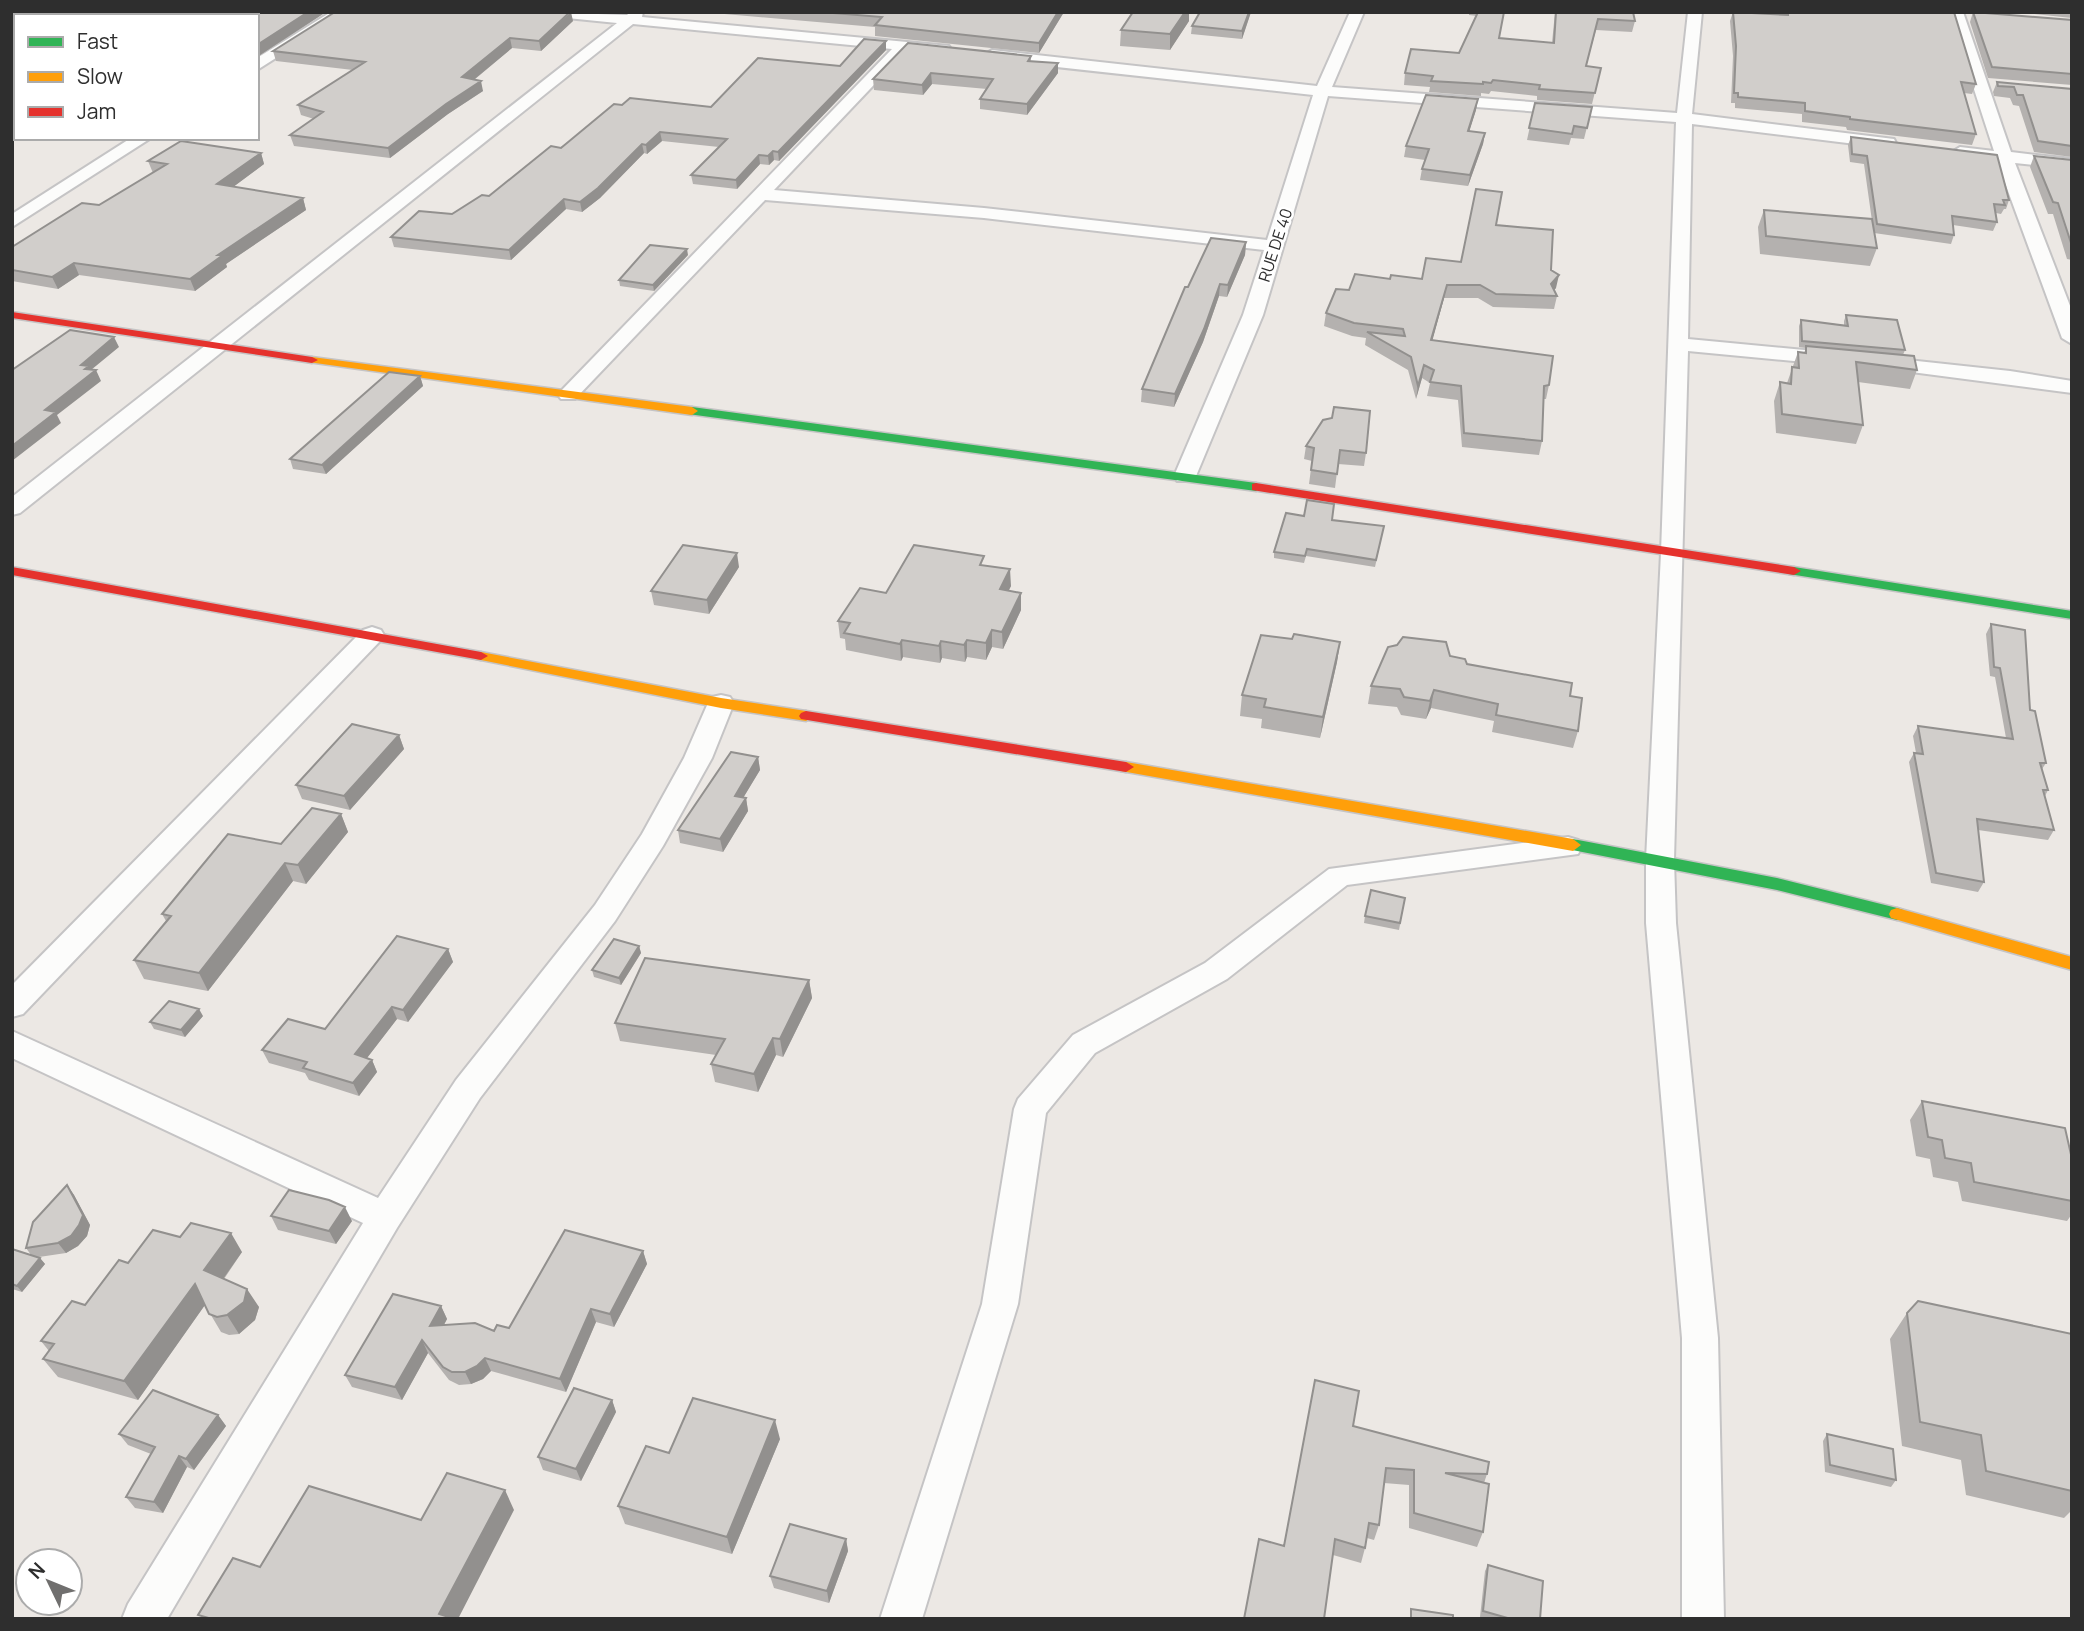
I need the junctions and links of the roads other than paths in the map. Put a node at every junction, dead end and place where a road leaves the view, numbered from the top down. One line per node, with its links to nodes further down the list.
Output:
1 (341, 12): 8 (street)
2 (547, 12): 6 (street)
3 (1357, 12): 9 (street, RUE DE 40)
4 (1695, 12): 10 (street)
5 (1961, 14): 14 (street)
6 (635, 16): 7 (street); 22 (street)
7 (904, 45): 9 (street); 16 (street)
8 (259, 64)
9 (1322, 91): 10 (street); 18 (street, RUE DE 40)
10 (1684, 118): 12 (street); 21 (street)
11 (140, 140): 17 (street)
12 (1911, 146)
13 (1937, 149): 14 (street)
14 (2004, 157): 15 (street); 20 (street)
15 (2072, 164)
16 (759, 194): 18 (street); 24 (street)
17 (12, 222)
18 (1276, 246): 25 (street, RUE DE 40)
19 (12, 315): 22 (street)
20 (2072, 338)
21 (1679, 344): 23 (street); 27 (street)
22 (214, 347): 24 (street); 26 (street)
23 (2072, 387)
24 (568, 395): 25 (street)
25 (1185, 476): 27 (street)
26 (12, 508)
27 (1672, 553): 29 (street); 33 (street)
28 (12, 571): 30 (street)
29 (2072, 615)
30 (372, 635): 31 (street); 35 (street)
31 (721, 703): 32 (street); 37 (street)
32 (1578, 845): 33 (street); 40 (street)
33 (1660, 860): 34 (street); 38 (street)
34 (2072, 964)
35 (12, 1005)
36 (12, 1044): 37 (street)
37 (385, 1217): 39 (street)
38 (1708, 1617)
39 (143, 1619)
40 (901, 1619)

